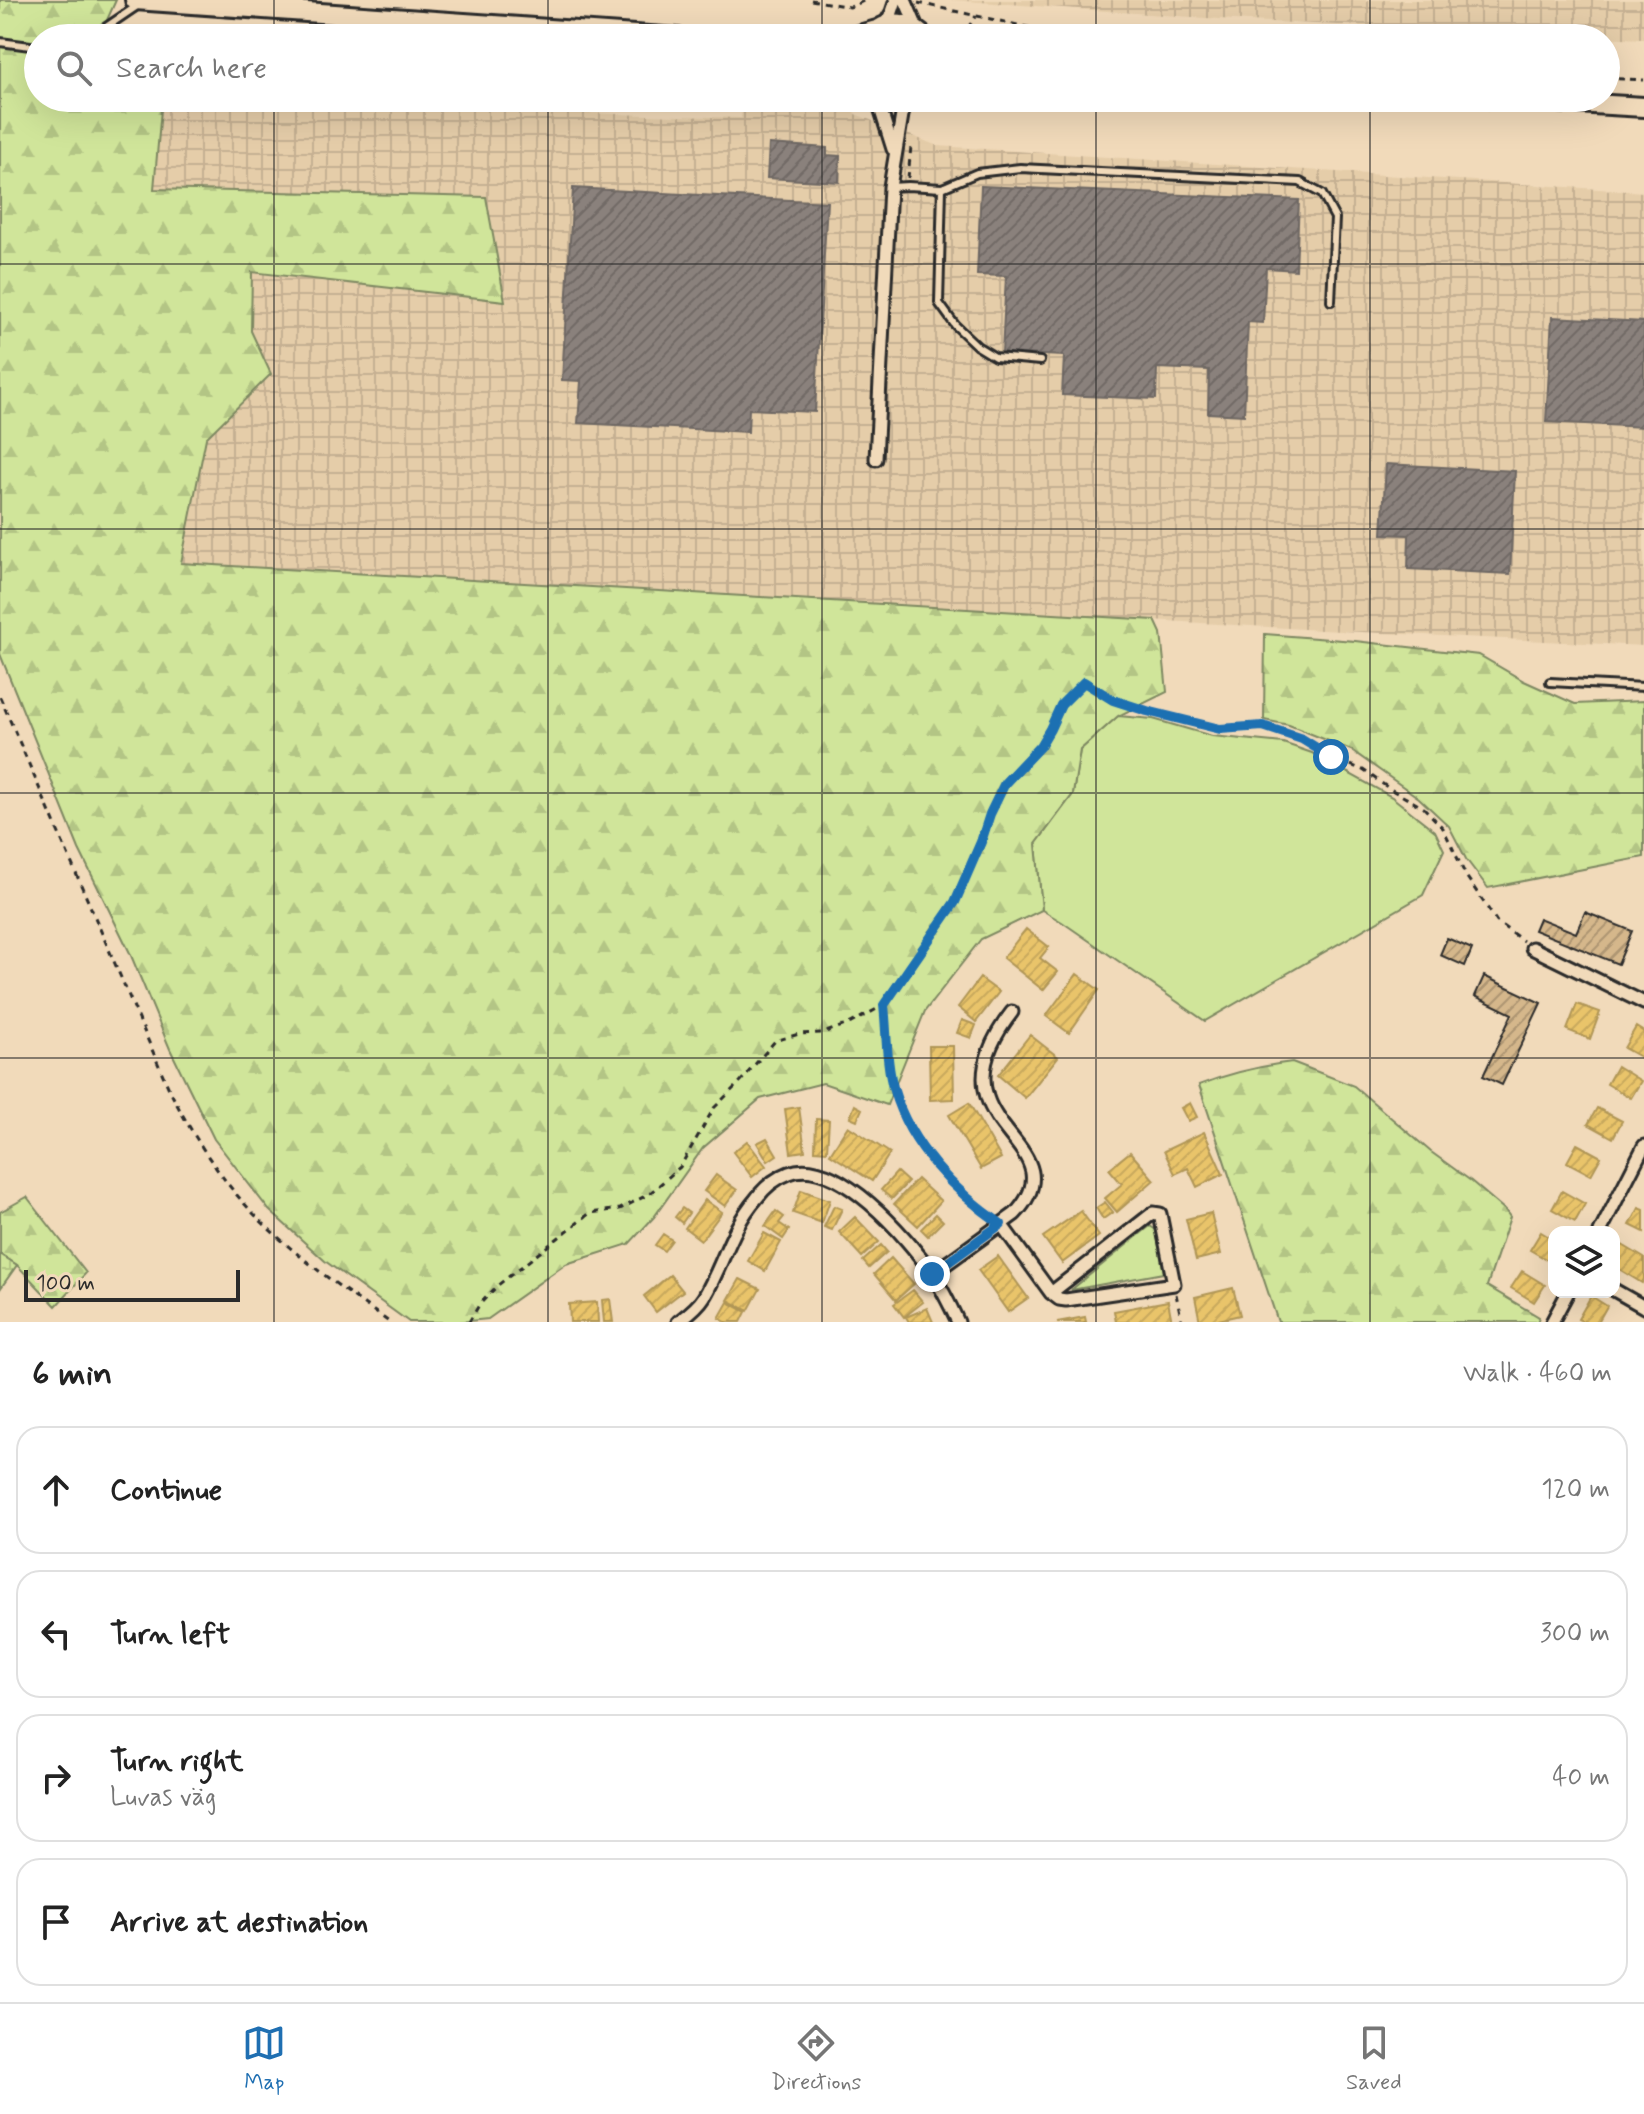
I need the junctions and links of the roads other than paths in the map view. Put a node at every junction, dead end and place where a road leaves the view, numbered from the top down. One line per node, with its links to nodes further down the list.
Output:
1 (135, 0): 4 (main road)
2 (896, 0): 7 (street)
3 (905, 0): 8 (street)
4 (144, 1): 5 (lane); 6 (main road)
5 (110, 24)
6 (476, 24)
7 (882, 24)
8 (916, 24)
9 (0, 42): 10 (lane)
10 (24, 45)
11 (1620, 106): 12 (main road)
12 (1644, 107)
13 (882, 112): 15 (street)
14 (902, 112): 15 (street)
15 (895, 154): 16 (street)
16 (890, 187): 17 (lane); 20 (street)
17 (942, 188): 18 (lane); 19 (lane)
18 (1331, 301)
19 (1040, 361)
20 (876, 459)
21 (1550, 682): 22 (lane)
22 (1644, 687)
23 (1532, 948): 24 (street)
24 (1644, 1003)
25 (1012, 1012): 27 (street)
26 (1644, 1146): 28 (street)
27 (1001, 1224): 29 (street); 30 (street)
28 (1603, 1226)
29 (932, 1274): 34 (street); 35 (street)
30 (1051, 1293): 30 (street)
31 (1620, 1293): 33 (street)
32 (1565, 1298): 36 (street)
33 (1644, 1307)
34 (678, 1322)
35 (958, 1322)
36 (1552, 1322)

